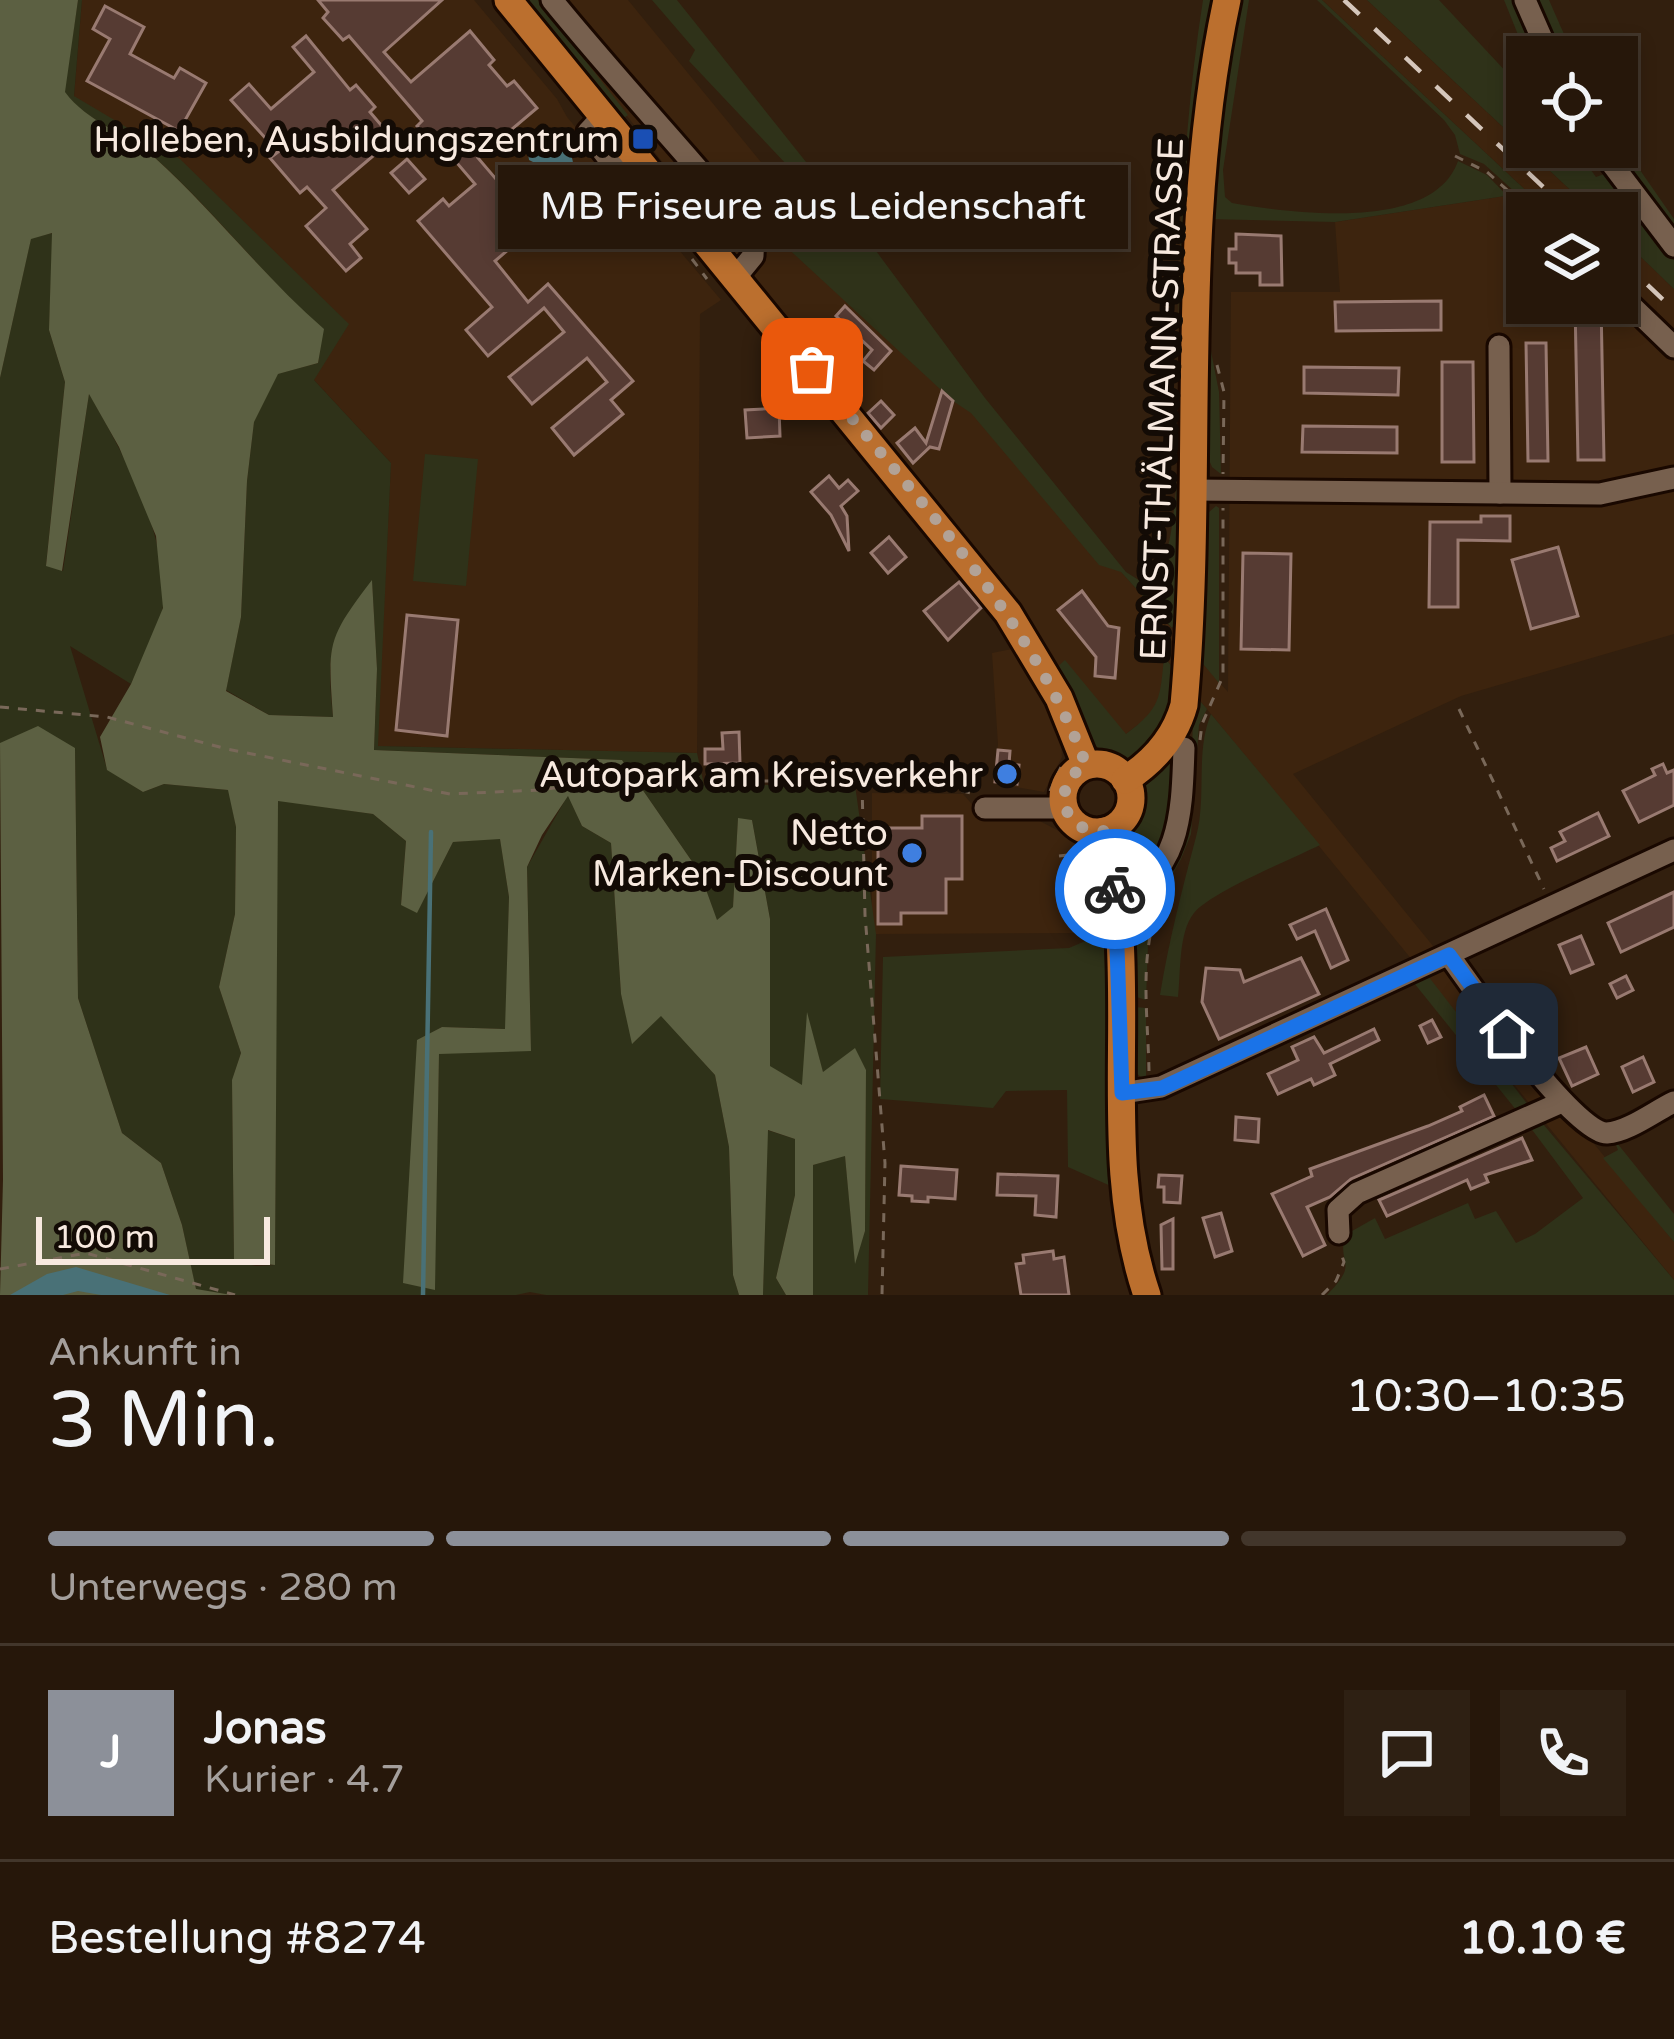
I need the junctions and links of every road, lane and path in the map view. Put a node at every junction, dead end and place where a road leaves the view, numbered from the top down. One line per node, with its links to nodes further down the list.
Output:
1 (508, 0): 10 (main road)
2 (552, 0): 10 (street)
3 (1227, 0): 15 (main road, ERNST-THÄLMANN-STRASSE)
4 (1526, 0): 5 (street)
5 (1541, 36)
6 (1455, 156): 8 (path)
7 (1615, 168): 9 (street)
8 (1509, 192)
9 (1674, 246)
10 (735, 278): 20 (main road)
11 (1638, 312): 13 (street)
12 (1499, 346): 16 (street)
13 (1674, 347)
14 (1674, 478): 16 (street)
15 (1191, 490): 16 (street); 22 (main road, ERNST-THÄLMANN-STRASSE)
16 (1500, 493)
17 (0, 706): 21 (path)
18 (1459, 710): 29 (path)
19 (1184, 748): 28 (street)
20 (1076, 762): 22 (main road); 24 (main road); 24 (path)
21 (862, 779): 23 (path); 37 (path)
22 (1125, 780): 25 (main road)
23 (980, 798): 24 (street)
24 (1052, 809): 25 (main road); 27 (path)
25 (1104, 831): 28 (main road)
26 (1674, 850): 29 (street)
27 (1059, 856)
28 (1115, 894): 31 (main road)
29 (1552, 907): 30 (street)
30 (1449, 955): 31 (street); 32 (street)
31 (1122, 1093): 38 (main road)
32 (1562, 1102): 33 (street); 34 (street)
33 (1674, 1102)
34 (1339, 1233): 39 (path)
35 (0, 1268): 36 (path)
36 (235, 1295)
37 (882, 1295)
38 (1148, 1295)
39 (1322, 1295)

